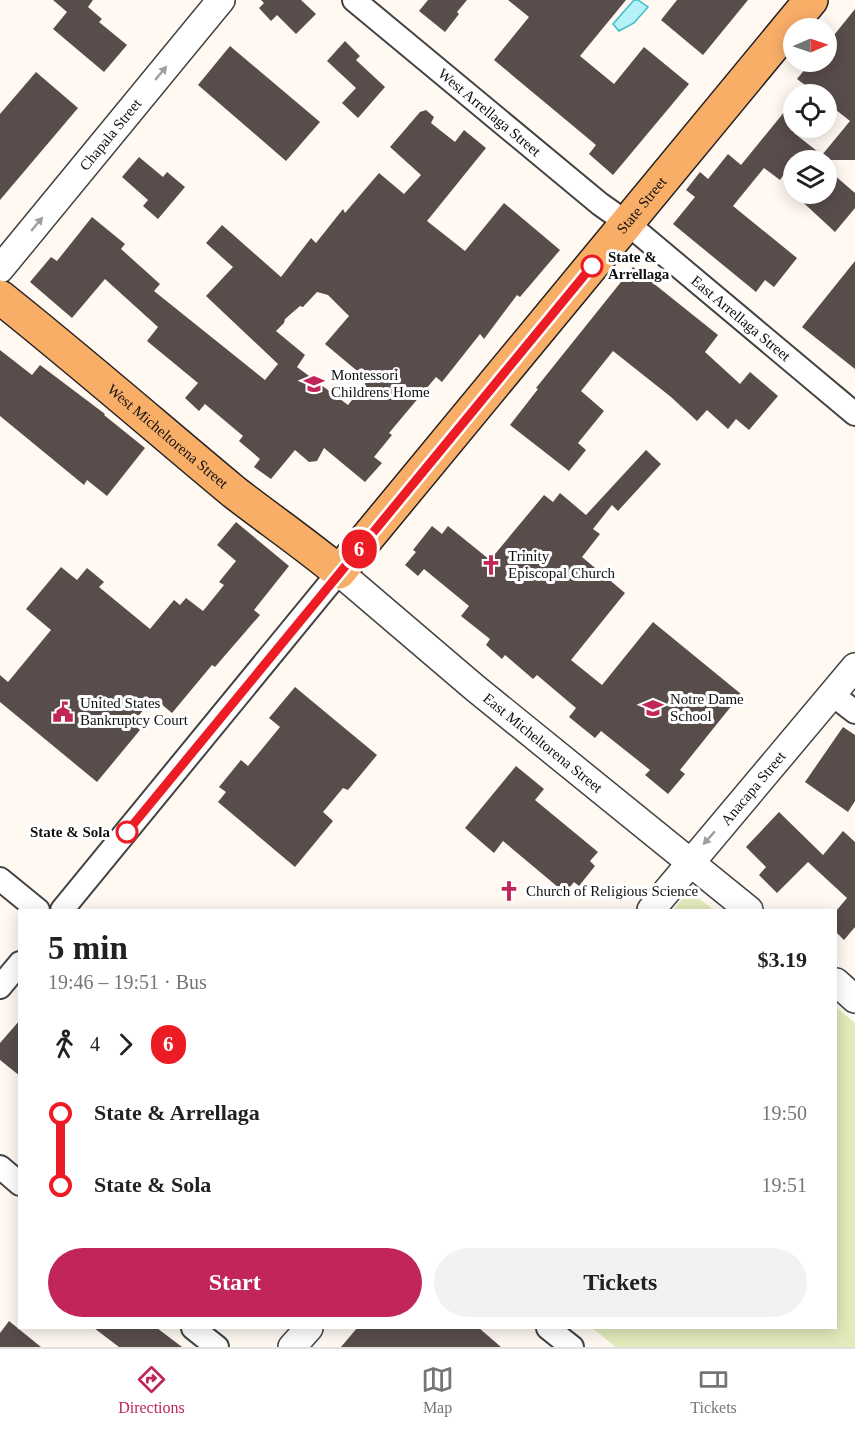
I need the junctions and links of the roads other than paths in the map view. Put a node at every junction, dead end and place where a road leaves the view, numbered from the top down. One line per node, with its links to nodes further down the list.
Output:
1 (221, 0): 5 (street, Chapala Street, one-way to 1)
2 (354, 0): 4 (street, West Arrellaga Street)
3 (811, 0): 4 (main road, State Street)
4 (627, 223): 7 (street, East Arrellaga Street); 8 (main road, State Street)
5 (0, 269)
6 (0, 297): 8 (main road, West Micheltorena Street)
7 (855, 414)
8 (339, 572): 12 (street, East Micheltorena Street); 15 (street, State Street)
9 (855, 667): 10 (street, Anacapa Street)
10 (833, 695): 11 (street); 12 (street, Anacapa Street, one-way to 12)
11 (855, 712)
12 (689, 862): 16 (street, Anacapa Street); 17 (street, East Micheltorena Street)
13 (0, 879): 14 (street)
14 (37, 909)
15 (63, 909)
16 (652, 909)
17 (748, 909)
18 (18, 965): 20 (street)
19 (837, 983): 21 (street)
20 (0, 987)
21 (855, 999)
22 (0, 1167): 23 (street)
23 (18, 1182)
24 (194, 1329): 27 (street)
25 (308, 1329): 28 (street)
26 (549, 1329): 29 (street)
27 (217, 1347)
28 (292, 1347)
29 (572, 1347)

